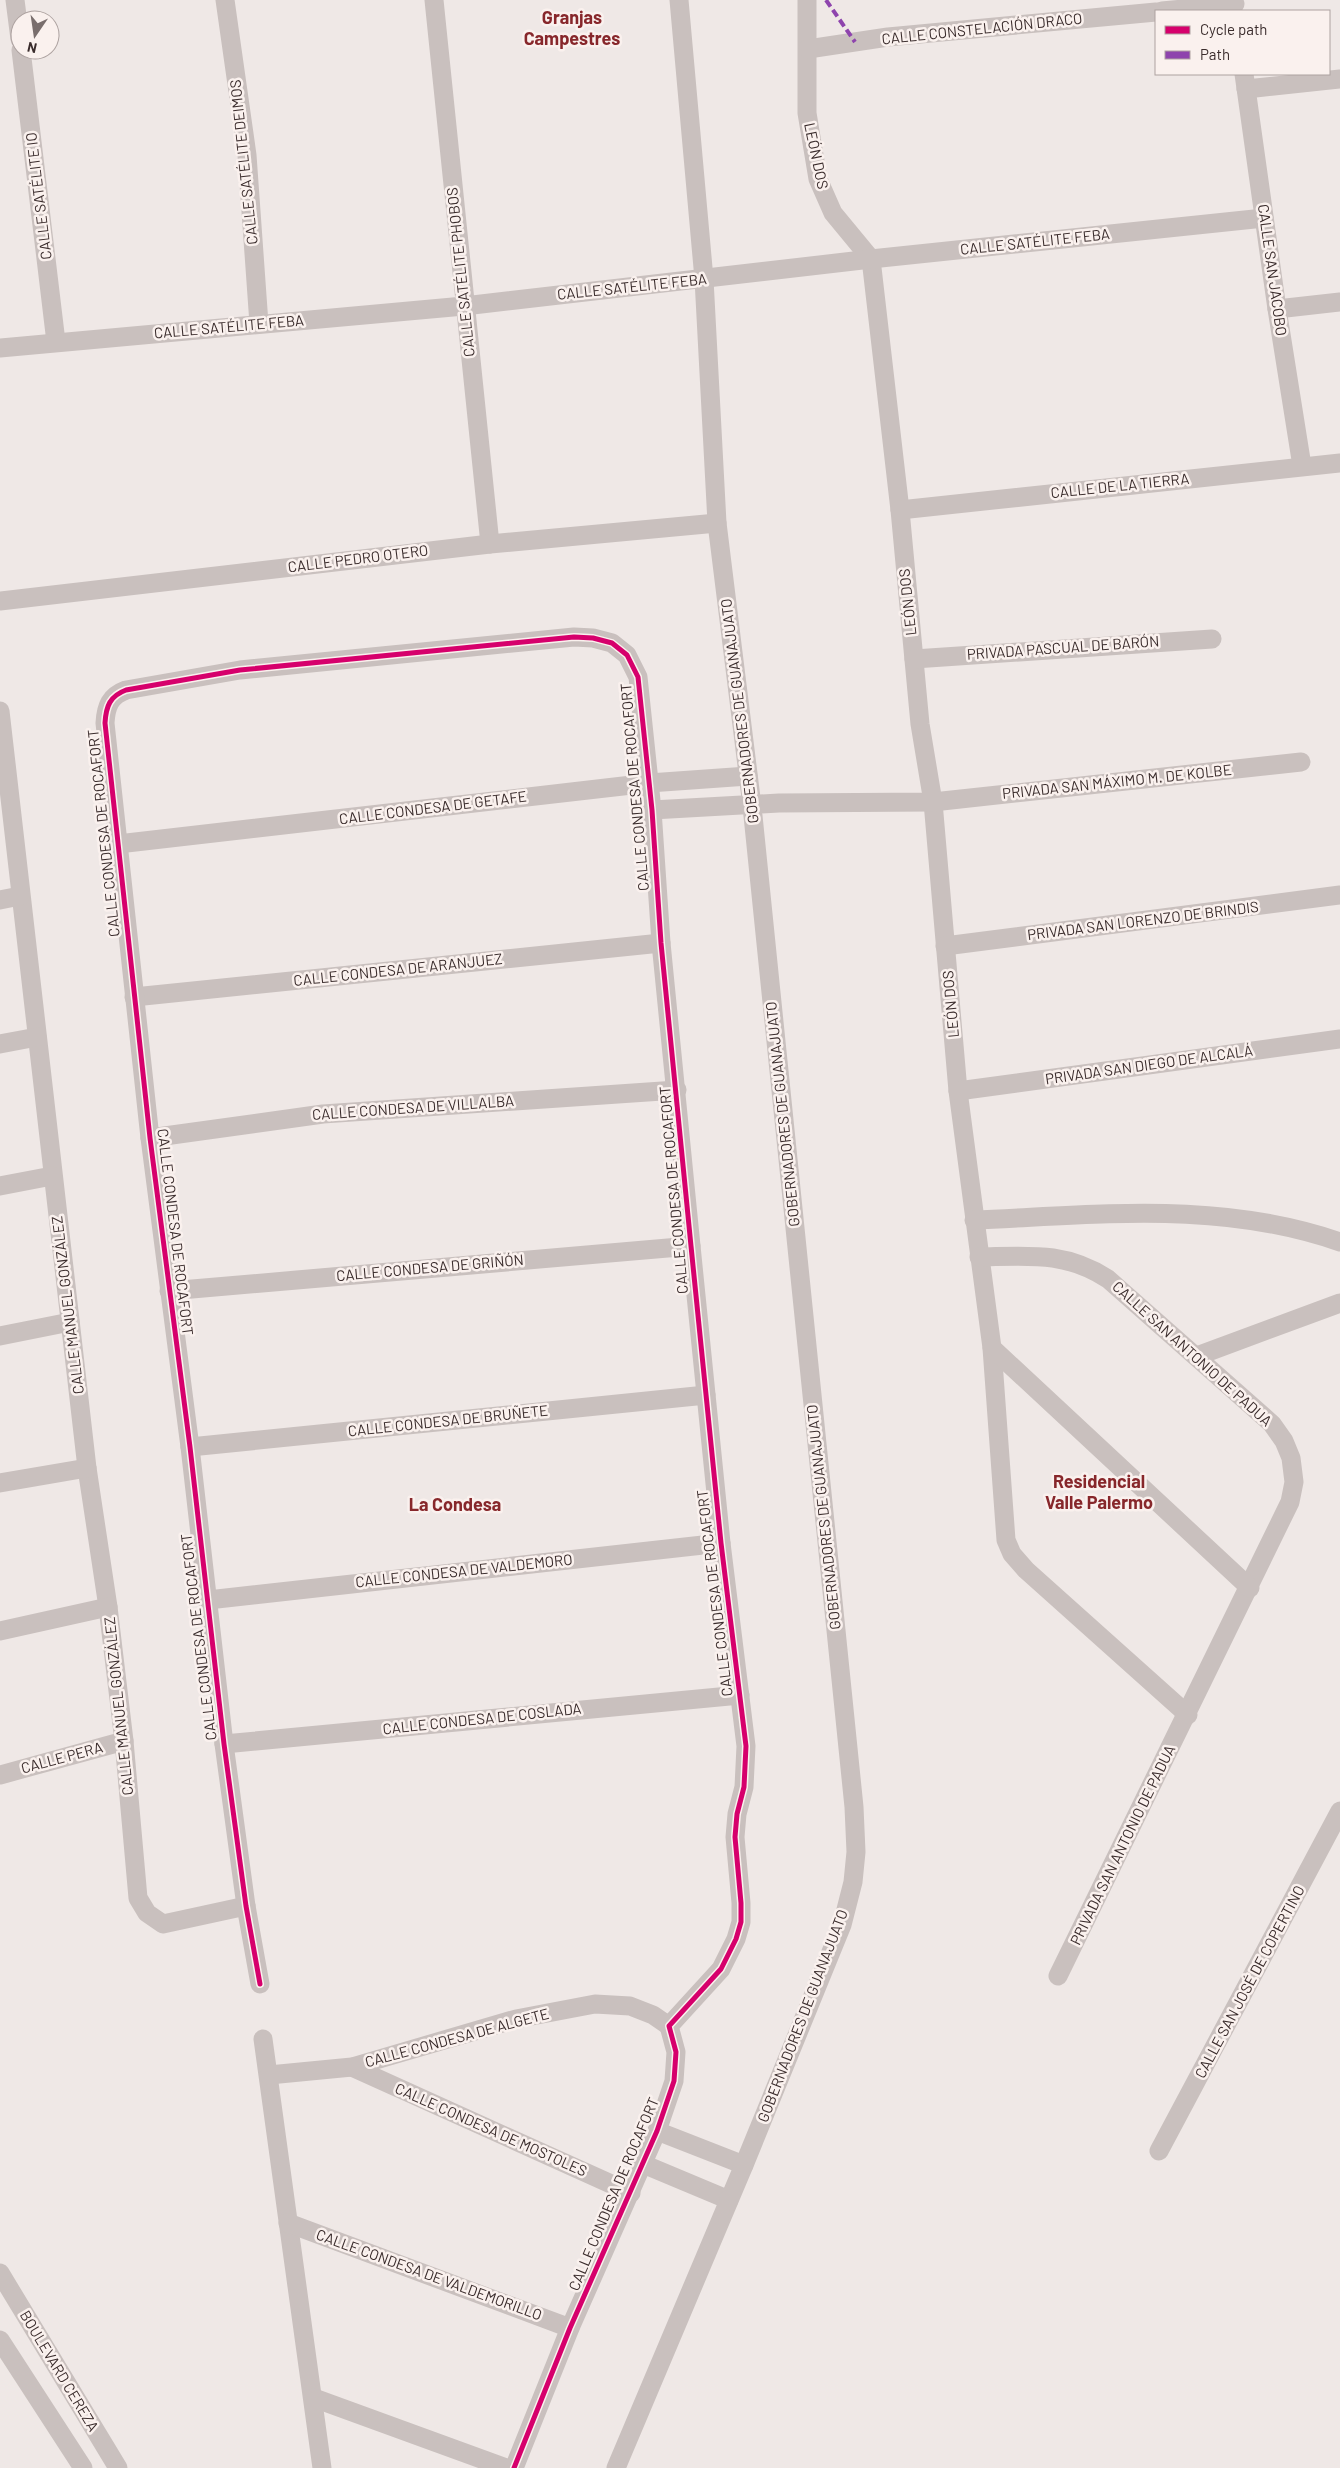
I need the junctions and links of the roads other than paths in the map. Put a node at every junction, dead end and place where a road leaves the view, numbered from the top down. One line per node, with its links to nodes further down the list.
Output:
1 (225, 0): 18 (street, CALLE SATÉLITE DEIMOS)
2 (434, 0): 16 (street, CALLE SATÉLITE PHOBOS)
3 (679, 0): 14 (street, GOBERNADORES DE GUANAJUATO)
4 (807, 0): 8 (street, LEÓN DOS)
5 (1235, 5): 6 (street)
6 (1174, 10)
7 (1155, 12): 8 (street, CALLE CONSTELACIÓN DRACO)
8 (808, 50): 13 (street, LEÓN DOS)
9 (22, 60): 19 (street, CALLE SATÉLITE IO)
10 (1340, 80): 11 (street)
11 (1245, 81): 12 (street, CALLE SAN JACOBO)
12 (1264, 218): 13 (street, CALLE SATÉLITE FEBA); 17 (street, CALLE SAN JACOBO)
13 (871, 259): 14 (street, CALLE SATÉLITE FEBA); 23 (street, LEÓN DOS)
14 (704, 279): 16 (street, CALLE SATÉLITE FEBA); 24 (street, GOBERNADORES DE GUANAJUATO)
15 (1340, 302): 17 (street)
16 (464, 306): 18 (street, CALLE SATÉLITE FEBA); 25 (street, CALLE SATÉLITE PHOBOS)
17 (1276, 309): 22 (street, CALLE SAN JACOBO)
18 (259, 324): 19 (street, CALLE SATÉLITE FEBA)
19 (56, 342): 20 (street, CALLE SATÉLITE FEBA)
20 (0, 348)
21 (1340, 463): 22 (street, CALLE DE LA TIERRA)
22 (1302, 466): 23 (street, CALLE DE LA TIERRA)
23 (900, 510): 28 (street, LEÓN DOS)
24 (717, 523): 25 (street, CALLE PEDRO OTERO); 32 (street, GOBERNADORES DE GUANAJUATO)
25 (490, 544): 26 (street, CALLE PEDRO OTERO)
26 (0, 601)
27 (1212, 638): 28 (street, PRIVADA PASCUAL DE BARÓN)
28 (914, 659): 34 (street, LEÓN DOS)
29 (0, 711): 30 (street, CALLE MANUEL GONZÁLEZ)
30 (2, 755): 39 (street, CALLE MANUEL GONZÁLEZ)
31 (1301, 762): 34 (street, PRIVADA SAN MÁXIMO M. DE KOLBE)
32 (748, 776): 33 (street, CALLE CONDESA DE GETAFE); 35 (street, GOBERNADORES DE GUANAJUATO)
33 (649, 783): 36 (street, CALLE CONDESA DE ROCAFORT); 37 (street, CALLE CONDESA DE GETAFE); 37 (street, CALLE CONDESA DE ROCAFORT)
34 (933, 802): 35 (street, PRIVADA SAN MÁXIMO M. DE KOLBE); 42 (street, LEÓN DOS)
35 (752, 806): 36 (street); 87 (street, GOBERNADORES DE GUANAJUATO)
36 (652, 810): 41 (street, CALLE CONDESA DE ROCAFORT)
37 (118, 844): 43 (street, CALLE CONDESA DE ROCAFORT)
38 (1340, 895): 42 (street, PRIVADA SAN LORENZO DE BRINDIS)
39 (20, 896): 40 (street); 44 (street, CALLE MANUEL GONZÁLEZ)
40 (0, 900)
41 (661, 943): 43 (street, CALLE CONDESA DE ARANJUEZ); 47 (street, CALLE CONDESA DE ROCAFORT)
42 (945, 946): 48 (street, LEÓN DOS)
43 (134, 997): 49 (street, CALLE CONDESA DE ROCAFORT)
44 (38, 1037): 46 (street); 50 (street, CALLE MANUEL GONZÁLEZ)
45 (1340, 1039): 48 (street, PRIVADA SAN DIEGO DE ALCALÁ)
46 (0, 1044)
47 (677, 1090): 49 (street, CALLE CONDESA DE VILLALBA); 54 (street, CALLE CONDESA DE ROCAFORT)
48 (958, 1091): 52 (street, LEÓN DOS)
49 (150, 1138): 56 (street, CALLE CONDESA DE ROCAFORT)
50 (52, 1176): 51 (street); 58 (street, CALLE MANUEL GONZÁLEZ)
51 (0, 1186)
52 (974, 1220): 53 (street); 55 (street, LEÓN DOS)
53 (1340, 1242)
54 (691, 1246): 56 (street, CALLE CONDESA DE GRIÑÓN); 62 (street, CALLE CONDESA DE ROCAFORT)
55 (979, 1257): 60 (street, LEÓN DOS); 61 (street, CALLE SAN ANTONIO DE PADUA)
56 (169, 1291): 63 (street, CALLE CONDESA DE ROCAFORT)
57 (1340, 1303): 61 (street)
58 (70, 1322): 59 (street); 64 (street, CALLE MANUEL GONZÁLEZ)
59 (0, 1336)
60 (992, 1348): 67 (street); 72 (street, LEÓN DOS)
61 (1197, 1356): 67 (street, CALLE SAN ANTONIO DE PADUA)
62 (706, 1395): 63 (street, CALLE CONDESA DE BRUÑETE); 66 (street, CALLE CONDESA DE ROCAFORT)
63 (190, 1447): 68 (street, CALLE CONDESA DE ROCAFORT)
64 (87, 1468): 65 (street); 69 (street, CALLE MANUEL GONZÁLEZ)
65 (0, 1483)
66 (721, 1543): 68 (street, CALLE CONDESA DE VALDEMORO); 71 (street, CALLE CONDESA DE ROCAFORT)
67 (1250, 1588): 72 (street, CALLE SAN ANTONIO DE PADUA)
68 (208, 1600): 74 (street, CALLE CONDESA DE ROCAFORT)
69 (108, 1607): 70 (street); 73 (street, CALLE MANUEL GONZÁLEZ)
70 (0, 1631)
71 (740, 1695): 74 (street, CALLE CONDESA DE COSLADA); 80 (street, CALLE CONDESA DE ROCAFORT)
72 (1188, 1715): 78 (street, PRIVADA SAN ANTONIO DE PADUA)
73 (124, 1741): 75 (street, CALLE PERA); 77 (street, CALLE MANUEL GONZÁLEZ)
74 (224, 1744): 77 (street, CALLE CONDESA DE ROCAFORT)
75 (0, 1775)
76 (1340, 1811): 85 (street, CALLE SAN JOSÉ DE COPERTINO)
77 (246, 1906): 79 (street, CALLE CONDESA DE ROCAFORT)
78 (1058, 1976)
79 (260, 1984)
80 (669, 2026): 82 (street, CALLE CONDESA DE ALGETE); 84 (street, CALLE CONDESA DE ROCAFORT)
81 (263, 2039): 83 (street)
82 (352, 2067): 83 (street, CALLE CONDESA DE ALGETE); 88 (street, CALLE CONDESA DE MOSTOLES)
83 (269, 2075): 90 (street)
84 (657, 2131): 86 (street, CALLE CONDESA DE ROCAFORT); 87 (street)
85 (1159, 2151)
86 (643, 2164): 88 (street, CALLE CONDESA DE ROCAFORT); 89 (street)
87 (744, 2165): 89 (street, GOBERNADORES DE GUANAJUATO)
88 (631, 2193): 92 (street, CALLE CONDESA DE ROCAFORT)
89 (729, 2200): 100 (street, GOBERNADORES DE GUANAJUATO)
90 (288, 2223): 92 (street, CALLE CONDESA DE VALDEMORILLO); 94 (street)
91 (0, 2274): 95 (street, BOULEVARD CEREZA)
92 (570, 2328): 99 (street, CALLE CONDESA DE ROCAFORT)
93 (0, 2340): 96 (street, BOULEVARD CEREZA)
94 (314, 2398): 97 (street); 98 (street)
95 (116, 2465): 96 (street)
96 (82, 2468)
97 (322, 2468)
98 (506, 2468)
99 (514, 2468)
100 (616, 2468)

